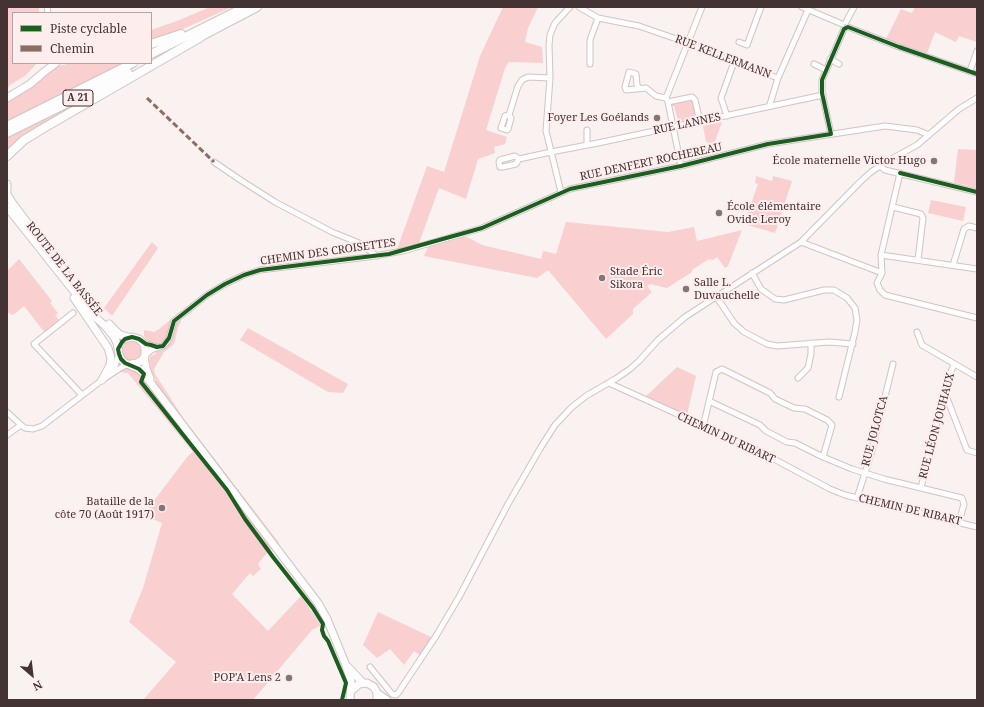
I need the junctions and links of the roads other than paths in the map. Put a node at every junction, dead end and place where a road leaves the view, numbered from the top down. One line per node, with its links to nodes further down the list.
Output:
1 (245, 7): 9 (highway)
2 (258, 7): 12 (highway, A 21)
3 (570, 7): 31 (street)
4 (579, 7): 10 (street, RUE KELLERMANN)
5 (702, 7): 14 (street)
6 (762, 7): 13 (street)
7 (854, 7): 11 (street)
8 (804, 8): 11 (street); 32 (street)
9 (225, 17): 15 (highway); 17 (highway)
10 (598, 18): 14 (street, RUE KELLERMANN); 25 (street)
11 (845, 25): 18 (street); 29 (street)
12 (201, 37): 19 (highway, A 21); 51 (highway)
13 (739, 42)
14 (688, 43): 20 (street, RUE KELLERMANN); 38 (street)
15 (152, 44)
16 (977, 51): 29 (street)
17 (152, 54)
18 (830, 60): 27 (street); 28 (street)
19 (152, 61)
20 (734, 62): 32 (street, RUE KELLERMANN); 41 (street)
21 (45, 64): 34 (main road)
22 (55, 64): 36 (main road)
23 (131, 64): 43 (highway, A 21)
24 (146, 64): 46 (highway, A 21)
25 (590, 64)
26 (814, 64): 28 (street)
27 (839, 64)
28 (826, 70): 35 (street)
29 (970, 71): 30 (street)
30 (977, 74)
31 (550, 78): 40 (street); 50 (street)
32 (778, 78): 39 (street)
33 (639, 88): 38 (street)
34 (7, 95)
35 (823, 95): 39 (street, RUE LANNES); 47 (street)
36 (7, 98)
37 (977, 98): 48 (street)
38 (667, 100): 42 (street); 44 (street)
39 (770, 106): 41 (street, RUE LANNES)
40 (509, 115)
41 (727, 116): 42 (street, RUE LANNES)
42 (700, 122): 44 (street, RUE LANNES)
43 (7, 126)
44 (673, 127): 49 (street, RUE LANNES); 54 (street)
45 (587, 130): 49 (street)
46 (7, 133)
47 (831, 134): 48 (street, RUE DENFERT ROCHEREAU); 54 (street, RUE DENFERT ROCHEREAU)
48 (929, 135): 55 (street)
49 (587, 145): 50 (street, RUE LANNES)
50 (551, 152): 52 (street, RUE LANNES); 59 (street)
51 (7, 156)
52 (519, 159)
53 (214, 162): 68 (street)
54 (681, 166): 59 (street, RUE DENFERT ROCHEREAU)
55 (880, 166): 56 (street); 66 (street)
56 (900, 173): 60 (street); 63 (street)
57 (7, 184): 58 (main road)
58 (7, 190)
59 (561, 192): 64 (street, RUE DENFERT ROCHEREAU)
60 (977, 192)
61 (7, 194): 79 (main road, ROUTE DE LA BASSÉE)
62 (7, 207): 74 (main road, ROUTE DE LA BASSÉE)
63 (893, 208): 67 (street); 69 (street)
64 (482, 228): 68 (street, CHEMIN DES CROISETTES)
65 (977, 228): 70 (street)
66 (801, 242): 72 (street); 73 (street)
67 (881, 255): 69 (street); 73 (street)
68 (377, 256): 83 (street, CHEMIN DES CROISETTES)
69 (918, 260): 70 (street)
70 (953, 265): 71 (street)
71 (977, 269)
72 (752, 273): 75 (street); 82 (street)
73 (882, 273): 77 (street)
74 (72, 289): 84 (main road, ROUTE DE LA BASSÉE); 92 (main road)
75 (716, 296): 81 (street); 93 (street)
76 (73, 313): 96 (street)
77 (977, 318)
78 (917, 332): 88 (street)
79 (128, 337): 80 (main road); 84 (main road)
80 (142, 341): 83 (street); 85 (main road)
81 (811, 343): 82 (street); 90 (street)
82 (852, 344): 97 (street)
83 (157, 347): 85 (street, CHEMIN DES CROISETTES)
84 (118, 351): 86 (main road); 89 (street)
85 (144, 356): 86 (main road); 94 (main road)
86 (130, 364): 89 (street); 94 (main road)
87 (893, 364): 105 (street, RUE JOLOTCA)
88 (954, 364): 91 (street); 95 (street, RUE LÉON JOUHAUX)
89 (113, 372): 92 (street)
90 (798, 378)
91 (977, 378)
92 (102, 380): 96 (street)
93 (609, 383): 101 (street, CHEMIN DU RIBART); 113 (street)
94 (153, 386): 111 (main road)
95 (944, 392): 103 (street); 106 (street, RUE LÉON JOUHAUX)
96 (82, 395): 100 (street)
97 (839, 397)
98 (709, 401): 101 (street); 104 (street); 104 (street)
99 (7, 412): 100 (street)
100 (21, 425): 102 (street)
101 (703, 426): 107 (street, CHEMIN DU RIBART)
102 (7, 436)
103 (977, 453)
104 (823, 457): 105 (street)
105 (864, 473): 106 (street); 108 (street, RUE JOLOTCA)
106 (921, 488): 109 (street)
107 (842, 494): 108 (street, CHEMIN DE RIBART)
108 (857, 498): 109 (street, CHEMIN DE RIBART)
109 (959, 522): 110 (street, CHEMIN DE RIBART)
110 (977, 527)
111 (345, 663): 114 (main road); 115 (main road)
112 (370, 666): 113 (street)
113 (382, 682): 116 (street)
114 (363, 683): 115 (main road); 116 (main road)
115 (351, 691): 117 (main road)
116 (376, 693): 118 (main road)
117 (350, 700)
118 (387, 700)

